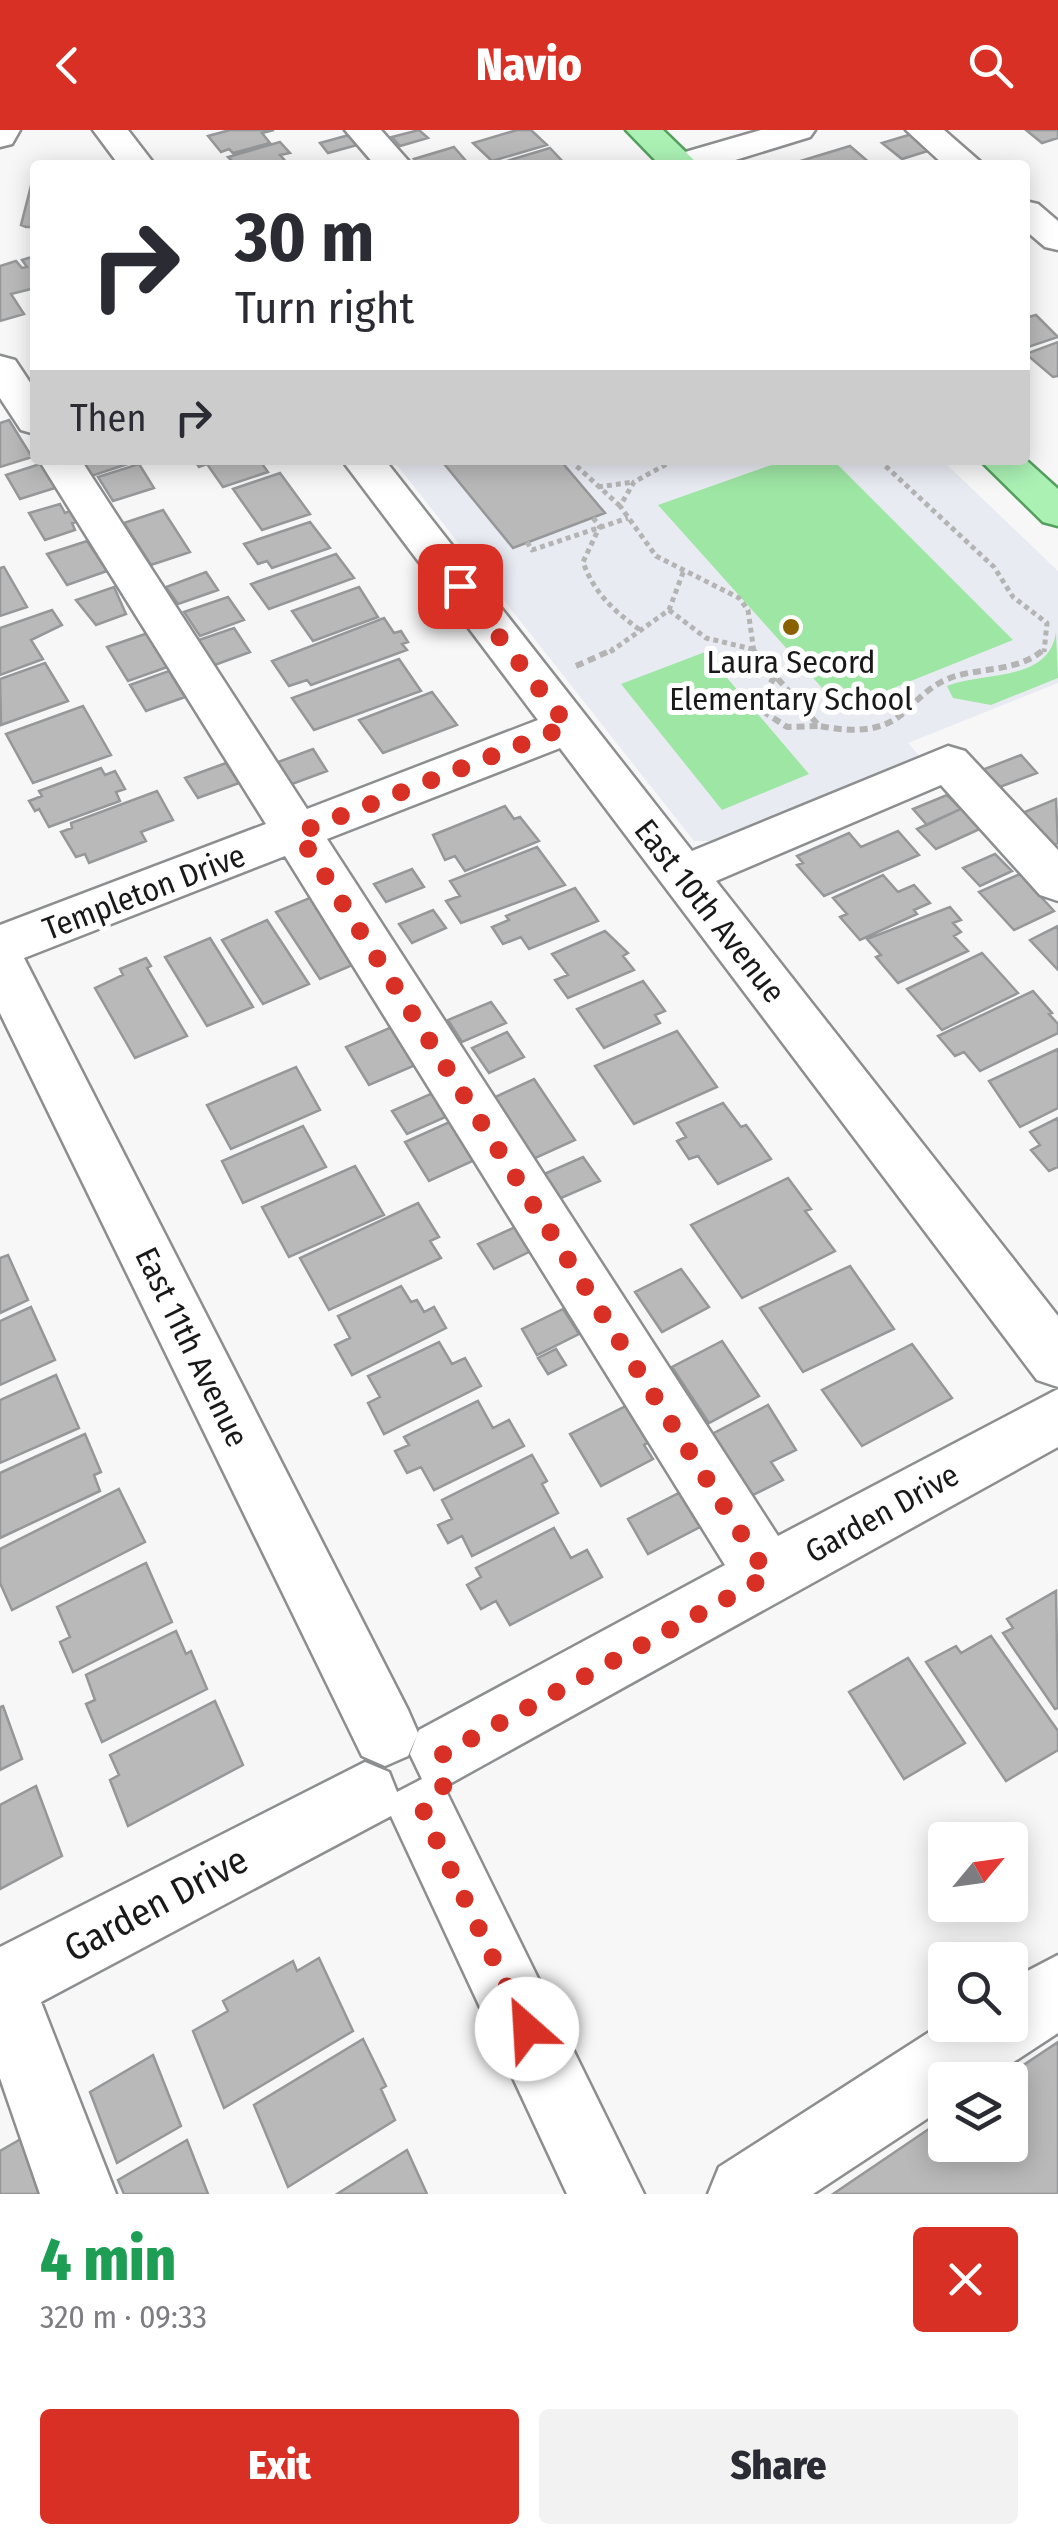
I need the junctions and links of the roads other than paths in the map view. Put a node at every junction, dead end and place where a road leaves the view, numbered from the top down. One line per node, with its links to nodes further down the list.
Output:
1 (3, 130): 7 (street)
2 (110, 130): 8 (street)
3 (362, 130): 9 (street)
4 (643, 130): 10 (main road)
5 (798, 130): 11 (street)
6 (923, 130): 12 (street)
7 (0, 137)
8 (133, 160)
9 (389, 160)
10 (676, 160)
11 (698, 160)
12 (960, 160)
13 (1030, 216): 14 (street)
14 (1058, 239)
15 (12, 365): 16 (street)
16 (30, 409)
17 (63, 465): 22 (street)
18 (366, 465): 21 (street, East 10th Avenue)
19 (1006, 465): 20 (main road)
20 (1058, 512)
21 (568, 726): 22 (street, Templeton Drive); 23 (street, East 10th Avenue)
22 (298, 833): 25 (street, Templeton Drive); 30 (street)
23 (683, 875): 24 (street); 27 (street, East 10th Avenue)
24 (1058, 882)
25 (0, 946)
26 (0, 961): 31 (street, East 11th Avenue)
27 (1058, 1361)
28 (1058, 1373): 29 (street)
29 (1058, 1416): 30 (street, Garden Drive)
30 (768, 1576): 31 (street, Garden Drive)
31 (404, 1774): 32 (street, Garden Drive); 38 (street, East 11th Avenue)
32 (0, 1986)
33 (1058, 1991): 35 (street)
34 (0, 1994): 37 (street)
35 (1028, 2011)
36 (980, 2042): 39 (street)
37 (78, 2194)
38 (606, 2194)
39 (746, 2194)

